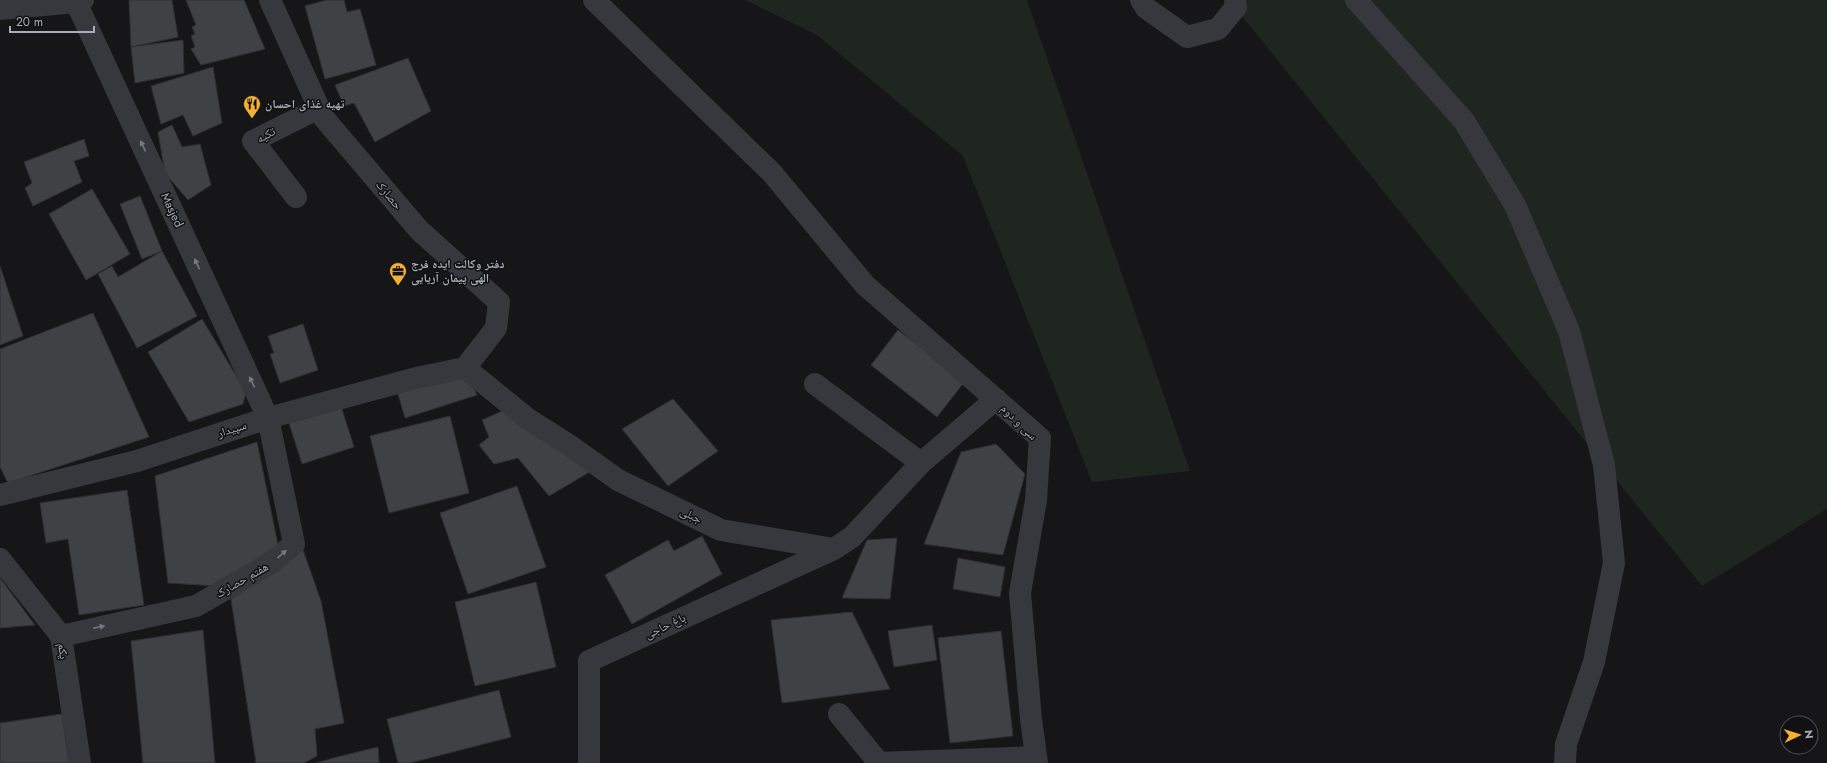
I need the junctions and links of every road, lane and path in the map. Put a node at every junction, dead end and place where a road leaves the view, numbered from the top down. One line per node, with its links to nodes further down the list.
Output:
1 (270, 0): 8 (street, حصارک)
2 (594, 0): 12 (street, سی و دوم)
3 (1141, 0): 4 (street)
4 (1235, 0)
5 (1356, 0): 23 (street)
6 (80, 1): 7 (street); 13 (street, Masjed, one-way to 6)
7 (0, 10)
8 (319, 108): 9 (street, تکیه); 10 (street, حصارک)
9 (296, 197)
10 (465, 368): 13 (street, سپیدار); 16 (street, جبلی)
11 (815, 384): 14 (street)
12 (996, 400): 14 (street); 20 (street, سی و دوم)
13 (268, 418): 15 (street, سپیدار); 18 (street, هفتم حصارک, one-way to 13)
14 (921, 463): 16 (street)
15 (0, 495)
16 (834, 549): 22 (street, باغ حاجی)
17 (0, 559): 18 (street, یکم)
18 (61, 636): 21 (street, یکم)
19 (839, 714): 20 (street)
20 (1037, 760)
21 (80, 763)
22 (589, 763)
23 (1565, 763)

